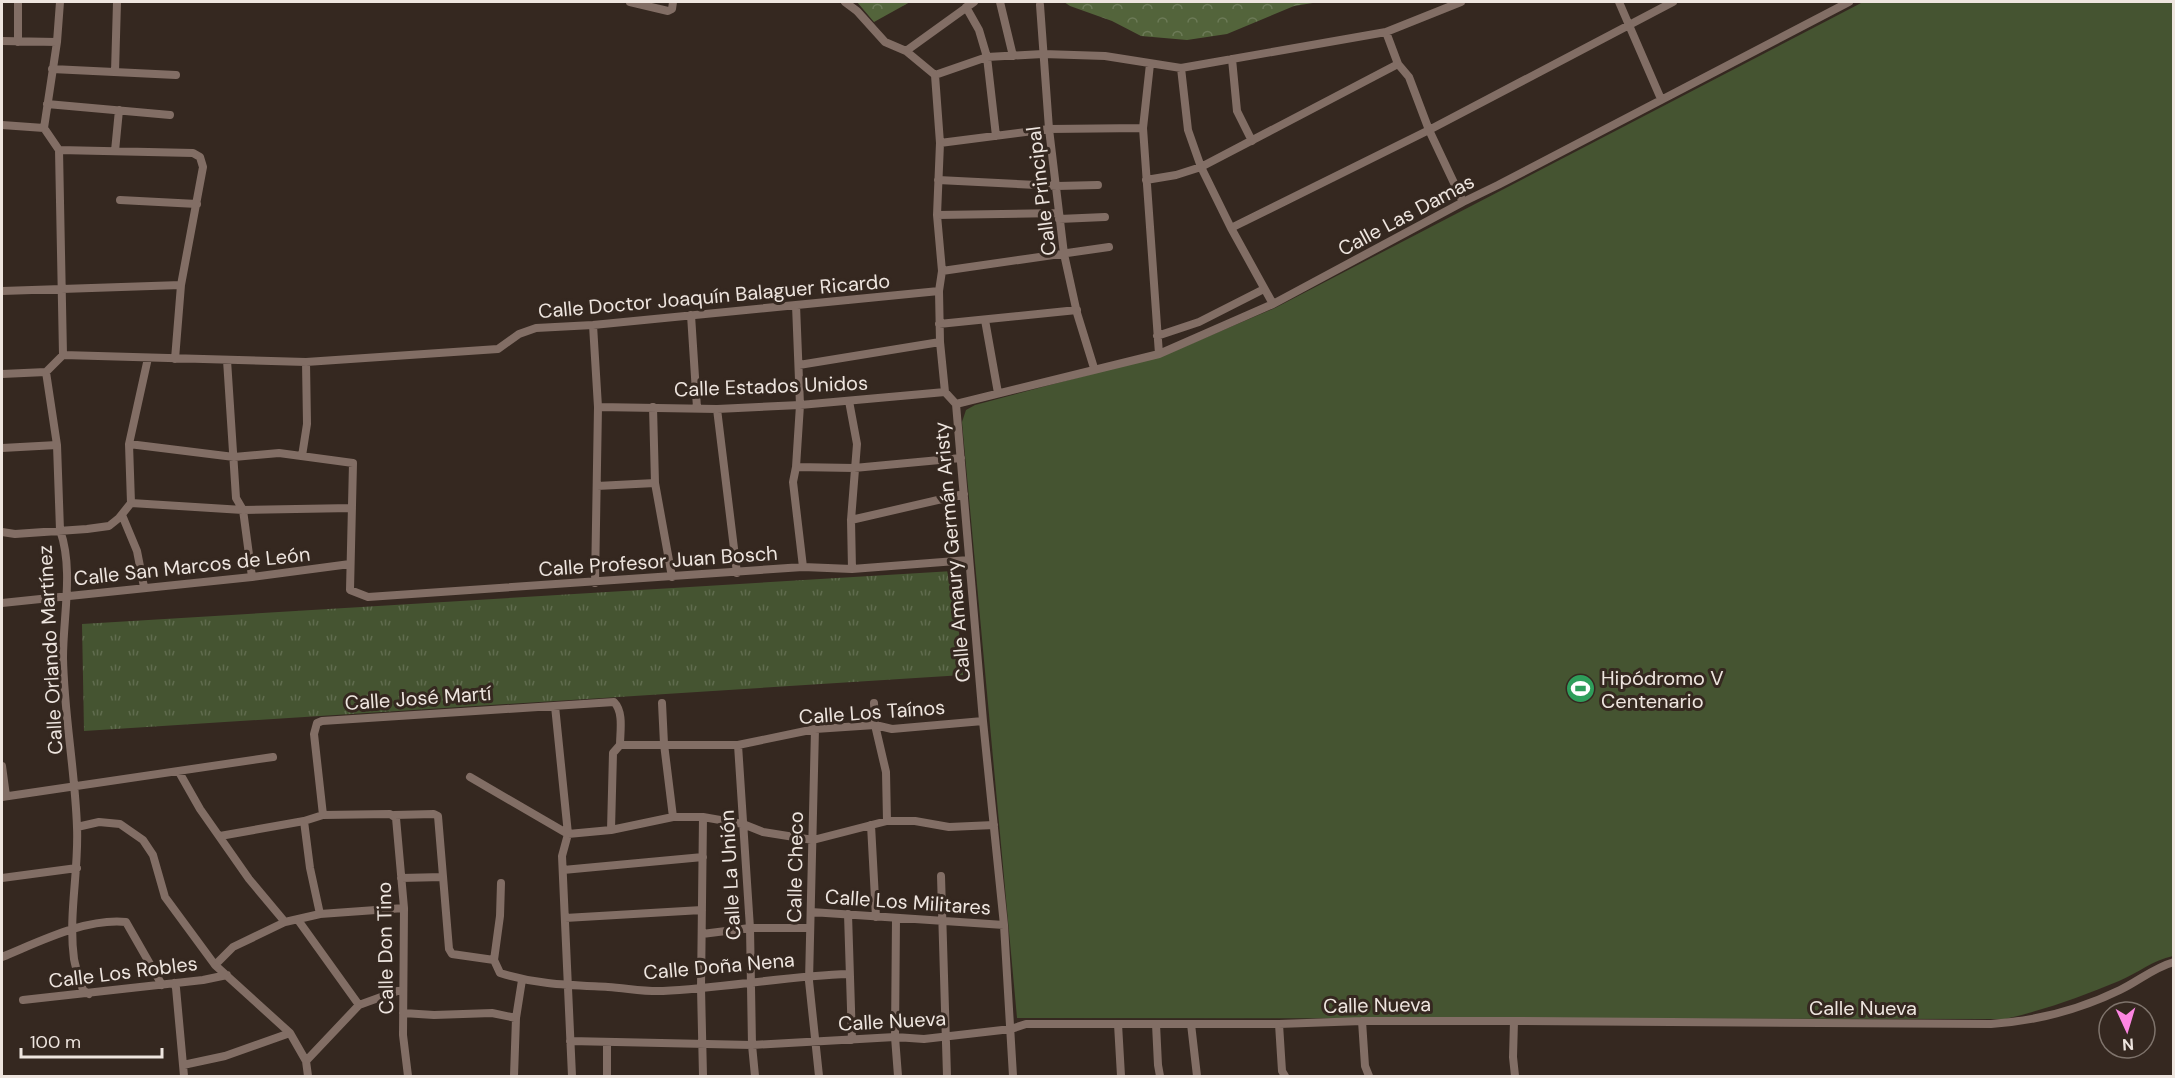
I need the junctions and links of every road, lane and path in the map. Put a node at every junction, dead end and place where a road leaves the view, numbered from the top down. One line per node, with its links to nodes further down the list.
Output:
1 (18, 2): 17 (street)
2 (60, 2): 18 (street)
3 (117, 2): 28 (street)
4 (630, 2): 12 (street)
5 (845, 2): 19 (street)
6 (1000, 2): 21 (street)
7 (1461, 2): 15 (street)
8 (1619, 2): 14 (street)
9 (1673, 2): 14 (street)
10 (1849, 2): 31 (street, Calle Las Damas)
11 (970, 4): 19 (street); 22 (street)
12 (673, 5)
13 (1041, 5): 20 (street, Calle Principal)
14 (1629, 25): 31 (street); 39 (street)
15 (1386, 32): 23 (street); 25 (street)
16 (2, 41): 17 (street)
17 (18, 42): 18 (street)
18 (57, 42): 27 (street)
19 (906, 51): 30 (street)
20 (1043, 54): 21 (street); 24 (street); 38 (street, Calle Principal)
21 (1013, 56): 22 (street)
22 (987, 57): 30 (street); 40 (street)
23 (1232, 59): 26 (street); 41 (street)
24 (1150, 64): 26 (street); 37 (street)
25 (1398, 64): 39 (street); 41 (street)
26 (1181, 68): 45 (street)
27 (52, 69): 28 (street); 32 (street)
28 (115, 72): 29 (street)
29 (176, 75)
30 (936, 75): 42 (street, Calle Amaury Germán Aristy)
31 (1661, 99): 51 (street, Calle Las Damas)
32 (47, 104): 33 (street); 36 (street)
33 (119, 110): 34 (street); 44 (street)
34 (170, 115)
35 (2, 125): 36 (street)
36 (44, 128): 43 (street)
37 (1143, 128): 38 (street); 47 (street)
38 (1049, 129): 40 (street); 49 (street, Calle Principal)
39 (1429, 130): 51 (street); 56 (street)
40 (996, 136): 42 (street)
41 (1252, 141): 45 (street)
42 (940, 143): 46 (street, Calle Amaury Germán Aristy)
43 (59, 150): 44 (street); 61 (street)
44 (116, 151): 52 (street)
45 (1201, 167): 47 (street); 56 (street)
46 (938, 180): 49 (street); 53 (street, Calle Amaury Germán Aristy)
47 (1146, 180): 72 (street)
48 (1098, 185): 49 (street)
49 (1057, 186): 54 (street, Calle Principal)
50 (120, 200): 52 (street)
51 (1463, 202): 65 (street, Calle Las Damas)
52 (197, 204): 60 (street)
53 (937, 215): 54 (street); 59 (street, Calle Amaury Germán Aristy)
54 (1059, 216): 55 (street); 58 (street, Calle Principal)
55 (1105, 217)
56 (1231, 228): 62 (street)
57 (1109, 247): 58 (street)
58 (1064, 254): 59 (street); 67 (street, Calle Principal)
59 (942, 271): 64 (street, Calle Amaury Germán Aristy)
60 (181, 285): 61 (street); 77 (street)
61 (60, 289): 63 (street); 75 (street)
62 (1264, 289): 65 (street); 72 (street)
63 (2, 291)
64 (939, 291): 66 (street, Calle Doctor Joaquín Balaguer Ricardo); 70 (street, Calle Amaury Germán Aristy)
65 (1273, 304): 74 (street, Calle Las Damas)
66 (796, 305): 68 (street, Calle Doctor Joaquín Balaguer Ricardo); 80 (street)
67 (1077, 310): 69 (street); 81 (street, Calle Principal)
68 (691, 315): 71 (street, Calle Doctor Joaquín Balaguer Ricardo); 91 (street)
69 (986, 320): 70 (street); 85 (street)
70 (939, 324): 73 (street, Calle Amaury Germán Aristy)
71 (593, 325): 79 (street, Calle Doctor Joaquín Balaguer Ricardo); 89 (street)
72 (1157, 336): 74 (street)
73 (940, 342): 80 (street); 84 (street, Calle Amaury Germán Aristy)
74 (1159, 354): 81 (street, Calle Las Damas)
75 (63, 355): 76 (street, Calle Doctor Joaquín Balaguer Ricardo); 82 (street)
76 (148, 358): 77 (street, Calle Doctor Joaquín Balaguer Ricardo); 93 (street)
77 (175, 359): 78 (street, Calle Doctor Joaquín Balaguer Ricardo)
78 (227, 360): 79 (street, Calle Doctor Joaquín Balaguer Ricardo); 96 (street)
79 (306, 362): 97 (street)
80 (799, 365): 88 (street)
81 (1094, 369): 85 (street, Calle Las Damas)
82 (46, 372): 83 (street); 94 (street, Calle Orlando Martínez)
83 (2, 374)
84 (945, 392): 86 (street, Calle Estados Unidos); 87 (street, Calle Amaury Germán Aristy)
85 (998, 393): 87 (street, Calle Las Damas)
86 (849, 401): 88 (street, Calle Estados Unidos); 100 (street)
87 (956, 404): 98 (street, Calle Amaury Germán Aristy)
88 (800, 405): 92 (street, Calle Estados Unidos); 99 (street)
89 (598, 406): 90 (street, Calle Estados Unidos); 102 (street)
90 (653, 407): 91 (street, Calle Estados Unidos); 101 (street)
91 (697, 408): 92 (street, Calle Estados Unidos)
92 (717, 409): 115 (street)
93 (129, 444): 96 (street); 104 (street)
94 (57, 445): 95 (street); 109 (street, Calle Orlando Martínez)
95 (2, 448)
96 (234, 456): 97 (street); 106 (street)
97 (302, 456): 105 (street)
98 (961, 458): 100 (street); 103 (street, Calle Amaury Germán Aristy)
99 (796, 467): 100 (street); 113 (street)
100 (854, 468): 108 (street)
101 (655, 483): 102 (street); 117 (street)
102 (597, 486): 118 (street)
103 (964, 494): 108 (street); 111 (street, Calle Amaury Germán Aristy)
104 (131, 503): 106 (street); 107 (street)
105 (352, 508): 106 (street); 112 (street)
106 (243, 510): 116 (street)
107 (122, 514): 109 (street); 119 (street)
108 (851, 520): 114 (street)
109 (60, 530): 110 (street); 120 (street, Calle Orlando Martínez)
110 (2, 532)
111 (969, 560): 114 (street, Calle Profesor Juan Bosch); 125 (street, Calle Amaury Germán Aristy)
112 (350, 564): 116 (street, Calle San Marcos de León); 118 (street, Calle Profesor Juan Bosch)
113 (803, 567): 114 (street, Calle Profesor Juan Bosch); 115 (street, Calle Profesor Juan Bosch)
114 (852, 569)
115 (737, 573): 117 (street, Calle Profesor Juan Bosch)
116 (252, 577): 119 (street, Calle San Marcos de León)
117 (672, 577): 118 (street, Calle Profesor Juan Bosch)
118 (595, 583)
119 (144, 587): 120 (street, Calle San Marcos de León)
120 (65, 597): 121 (street, Calle San Marcos de León); 135 (street, Calle Orlando Martínez)
121 (2, 603)
122 (662, 703): 128 (street)
123 (874, 703): 126 (street)
124 (555, 706): 129 (street, Calle José Martí); 137 (street, Calle José Martí); 148 (street)
125 (982, 721): 126 (street, Calle Los Taínos); 145 (street, Calle Amaury Germán Aristy)
126 (876, 725): 127 (street, Calle Los Taínos); 142 (street)
127 (814, 729): 130 (street, Calle Los Taínos); 150 (street, Calle Checo)
128 (664, 744): 129 (street, Calle Los Taínos); 130 (street, Calle Los Taínos); 139 (street)
129 (620, 745): 147 (street)
130 (738, 745): 143 (street, Calle La Unión)
131 (273, 757): 133 (street)
132 (2, 765): 136 (street)
133 (179, 772): 135 (street); 149 (street)
134 (470, 777): 148 (street)
135 (74, 786): 136 (street); 146 (street, Calle Orlando Martínez)
136 (4, 796)
137 (323, 815): 138 (street); 141 (street)
138 (395, 817): 155 (street); 157 (street, Calle Don Tino)
139 (674, 817): 140 (street); 147 (street)
140 (703, 817): 143 (street); 151 (street)
141 (304, 821): 149 (street); 162 (street)
142 (887, 821): 144 (street); 145 (street)
143 (742, 824): 150 (street); 171 (street, Calle La Unión)
144 (871, 825): 150 (street); 164 (street)
145 (994, 825): 170 (street, Calle Amaury Germán Aristy)
146 (77, 827): 152 (street, Calle Orlando Martínez); 178 (street)
147 (611, 830): 148 (street)
148 (568, 834): 153 (street)
149 (220, 836): 168 (street)
150 (813, 840): 161 (street, Calle Checo)
151 (703, 857): 153 (street); 160 (street)
152 (77, 868): 156 (street); 173 (street, Calle Orlando Martínez)
153 (563, 870): 165 (street)
154 (941, 876): 169 (street)
155 (443, 877): 157 (street); 176 (street)
156 (2, 878)
157 (401, 878): 159 (street, Calle Don Tino)
158 (501, 883): 176 (street)
159 (404, 908): 162 (street, Calle Los Robles); 187 (street, Calle Don Tino)
160 (702, 910): 165 (street); 174 (street)
161 (810, 912): 163 (street, Calle Los Militares); 172 (street, Calle Checo)
162 (320, 914): 167 (street, Calle Los Robles)
163 (848, 914): 164 (street, Calle Los Militares); 179 (street)
164 (876, 916): 166 (street, Calle Los Militares)
165 (565, 918): 186 (street)
166 (896, 918): 169 (street, Calle Los Militares); 203 (street)
167 (298, 920): 168 (street, Calle Los Robles); 191 (street)
168 (285, 922): 178 (street, Calle Los Robles)
169 (943, 922): 170 (street, Calle Los Militares); 202 (street)
170 (1004, 925): 200 (street, Calle Amaury Germán Aristy)
171 (750, 928): 172 (street, Calle Los Militares); 174 (street, Calle Los Militares); 183 (street, Calle La Unión)
172 (810, 928): 181 (street, Calle Checo)
173 (72, 929): 175 (street); 185 (street); 189 (street, Calle Orlando Martínez)
174 (702, 934): 188 (street)
175 (2, 957)
176 (494, 960): 182 (street, Calle Doña Nena)
177 (2174, 962): 195 (street, Calle Nueva)
178 (215, 965): 180 (street)
179 (849, 974): 181 (street, Calle Doña Nena); 204 (street)
180 (226, 975): 184 (street, Calle Los Robles); 201 (street)
181 (809, 975): 183 (street, Calle Doña Nena); 206 (street, Calle Checo)
182 (522, 980): 186 (street, Calle Doña Nena); 193 (street)
183 (751, 981): 188 (street, Calle Doña Nena); 209 (street, Calle La Unión)
184 (174, 983): 185 (street, Calle Los Robles); 211 (street)
185 (162, 985): 189 (street, Calle Los Robles)
186 (569, 987): 188 (street, Calle Doña Nena); 205 (street)
187 (402, 988): 191 (street); 192 (street, Calle Don Tino)
188 (701, 988): 208 (street)
189 (89, 994): 190 (street, Calle Los Robles)
190 (23, 1000)
191 (359, 1005): 210 (street)
192 (403, 1013): 193 (street); 214 (street, Calle Don Tino)
193 (516, 1018): 215 (street)
194 (1362, 1021): 195 (street, Calle Nueva); 199 (street, Calle Nueva); 228 (street)
195 (1514, 1021): 229 (street)
196 (1118, 1024): 197 (street, Calle Nueva); 200 (street, Calle Nueva); 224 (street)
197 (1156, 1024): 198 (street, Calle Nueva); 225 (street)
198 (1191, 1024): 199 (street, Calle Nueva); 226 (street)
199 (1279, 1024): 227 (street)
200 (1011, 1029): 202 (street, Calle Nueva); 223 (street, Calle Amaury Germán Aristy)
201 (290, 1033): 210 (street); 211 (street)
202 (945, 1036): 203 (street, Calle Nueva); 222 (street)
203 (895, 1038): 204 (street, Calle Nueva); 221 (street)
204 (852, 1040): 206 (street, Calle Nueva)
205 (570, 1041): 207 (street, Calle Nueva); 216 (street)
206 (815, 1041): 209 (street, Calle Nueva); 220 (street, Calle Checo)
207 (607, 1042): 208 (street, Calle Nueva); 217 (street)
208 (703, 1042): 209 (street, Calle Nueva); 218 (street)
209 (752, 1045): 219 (street, Calle La Unión)
210 (306, 1061): 213 (street)
211 (183, 1065): 212 (street)
212 (184, 1077)
213 (308, 1077)
214 (408, 1077)
215 (514, 1077)
216 (572, 1077)
217 (608, 1077)
218 (704, 1077)
219 (755, 1077)
220 (819, 1077)
221 (898, 1077)
222 (947, 1077)
223 (1013, 1077)
224 (1121, 1077)
225 (1161, 1077)
226 (1197, 1077)
227 (1285, 1077)
228 (1369, 1077)
229 (1515, 1077)

